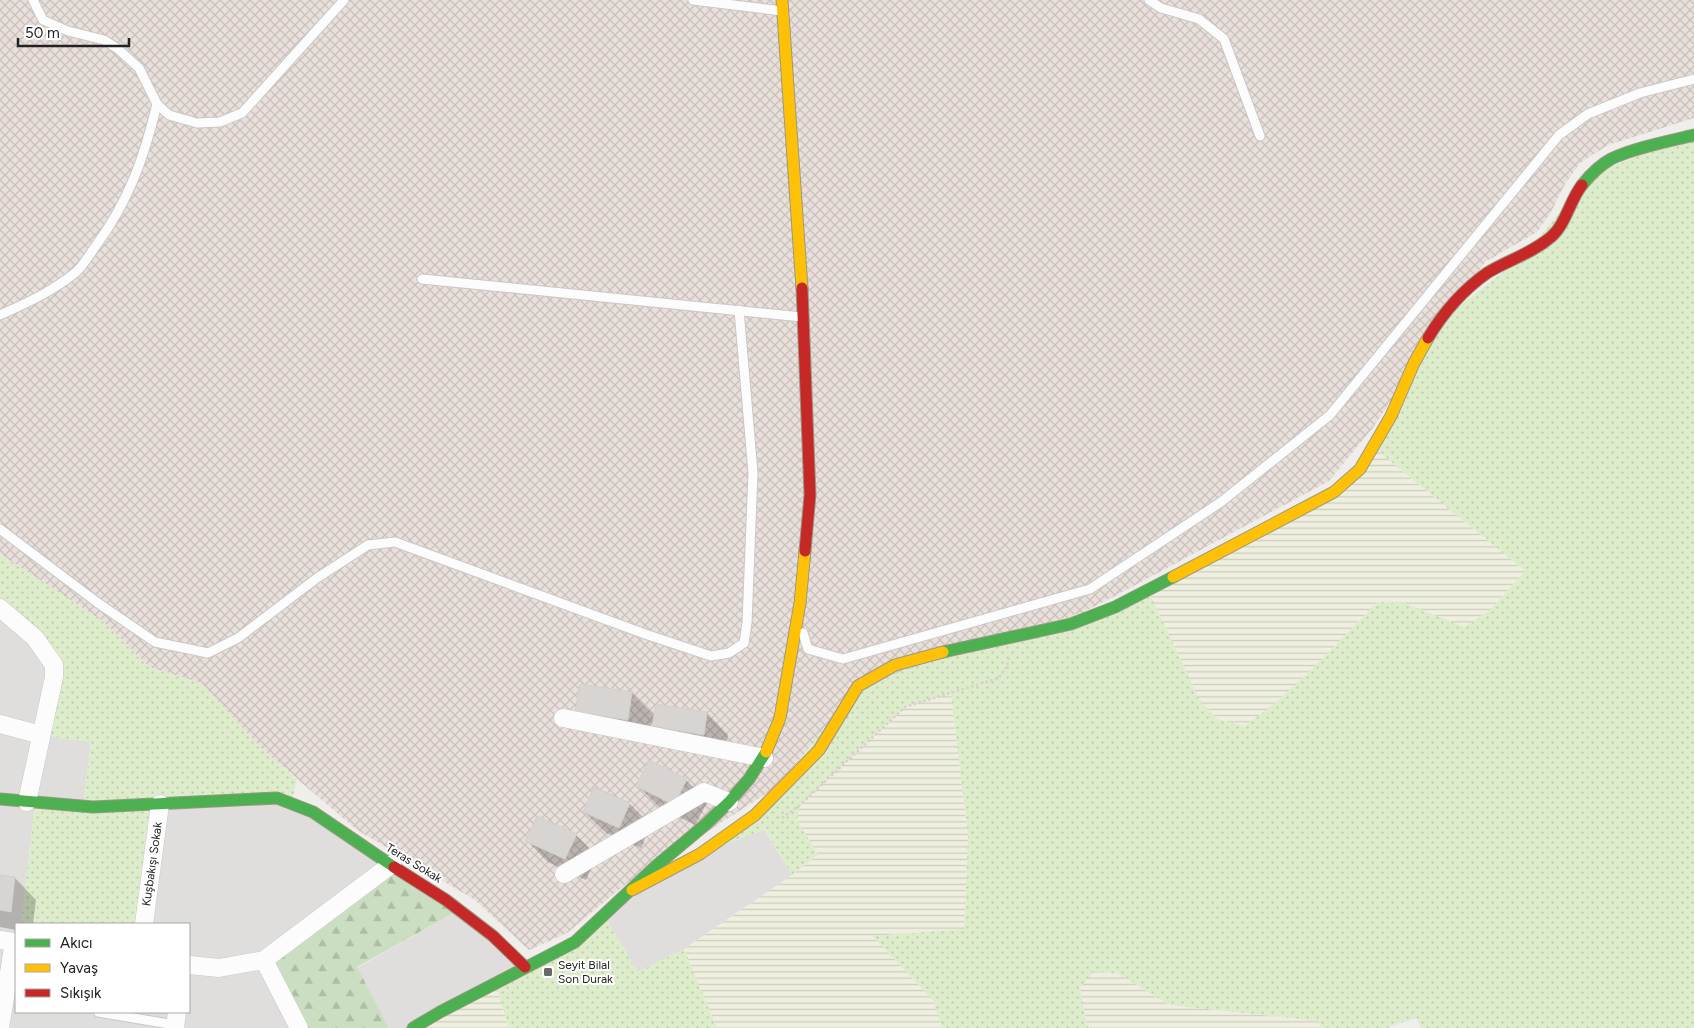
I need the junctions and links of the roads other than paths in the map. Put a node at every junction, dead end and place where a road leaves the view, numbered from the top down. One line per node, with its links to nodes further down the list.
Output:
1 (33, 0): 7 (lane)
2 (344, 0): 7 (lane)
3 (693, 0): 5 (lane)
4 (1149, 0): 9 (lane)
5 (782, 5): 13 (street)
6 (1694, 79): 16 (lane)
7 (157, 104): 12 (lane)
8 (1694, 135): 27 (street)
9 (1260, 136)
10 (422, 279): 11 (lane)
11 (739, 310): 13 (lane); 14 (lane)
12 (0, 315)
13 (804, 318): 16 (street)
14 (0, 529)
15 (0, 608): 19 (street)
16 (798, 618): 20 (street)
17 (564, 718): 20 (street)
18 (0, 724): 19 (street)
19 (41, 735): 22 (street)
20 (764, 758): 23 (street)
21 (0, 799): 22 (street)
22 (27, 802): 24 (street)
23 (729, 802): 26 (street); 27 (street)
24 (160, 804): 25 (street, Teras Sokak); 28 (street, Kuşbakışı Sokak)
25 (392, 864): 30 (street); 32 (street, Teras Sokak)
26 (564, 874)
27 (632, 890): 32 (street)
28 (144, 923)
29 (10, 941): 33 (street)
30 (264, 960): 31 (street); 37 (street)
31 (190, 965)
32 (525, 967): 38 (street)
33 (11, 997): 36 (street)
34 (107, 1013): 35 (lane)
35 (176, 1021)
36 (0, 1028)
37 (299, 1028)
38 (413, 1028)

